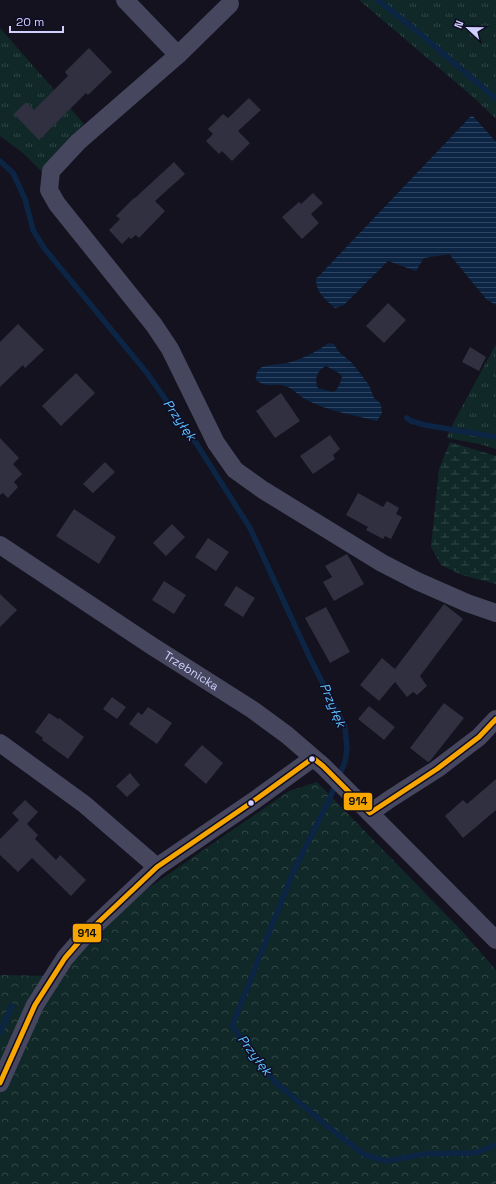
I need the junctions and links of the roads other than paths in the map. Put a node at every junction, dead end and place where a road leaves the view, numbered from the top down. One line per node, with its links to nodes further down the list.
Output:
1 (125, 0): 3 (street)
2 (230, 4): 3 (street)
3 (178, 55): 5 (street)
4 (0, 546): 8 (street, Trzebnicka)
5 (496, 613)
6 (496, 719): 9 (street)
7 (0, 743): 10 (street)
8 (318, 762): 9 (street, Trzebnicka); 10 (street)
9 (370, 813): 11 (street, Trzebnicka)
10 (157, 867): 12 (street)
11 (496, 940)
12 (0, 1083)

